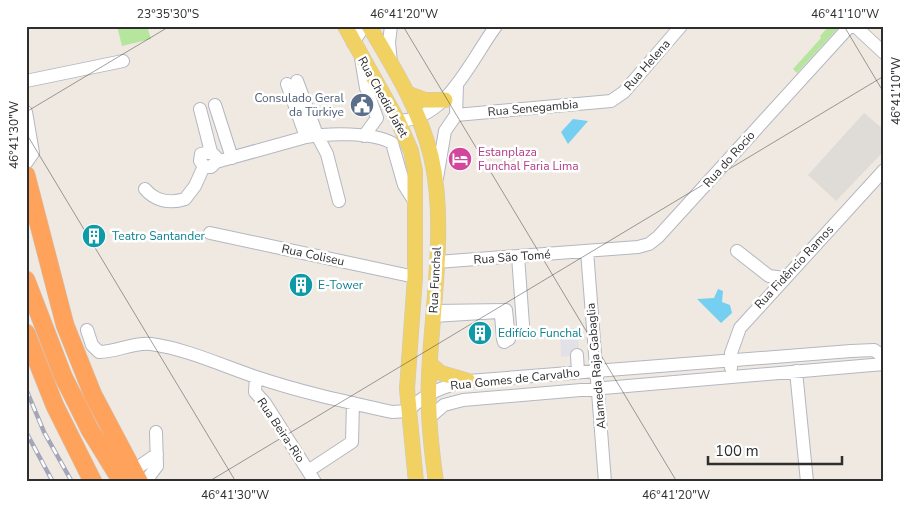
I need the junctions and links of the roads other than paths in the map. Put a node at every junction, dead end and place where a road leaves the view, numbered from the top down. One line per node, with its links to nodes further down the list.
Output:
1 (345, 26): 9 (main road, Rua Chedid Jafet)
2 (364, 26): 9 (street)
3 (369, 26): 13 (main road, Rua Chedid Jafet)
4 (391, 26): 13 (street)
5 (496, 26): 16 (street)
6 (681, 26): 19 (street, Rua Helena)
7 (850, 26): 40 (street, Rua do Rocio)
8 (855, 26): 10 (street)
9 (353, 43): 11 (main road, Rua Chedid Jafet)
10 (884, 53)
11 (361, 57): 25 (main road, Rua Chedid Jafet); 27 (street)
12 (123, 61): 14 (street)
13 (391, 63): 17 (main road, Rua Chedid Jafet)
14 (26, 81)
15 (292, 82): 26 (street)
16 (457, 82): 18 (street); 23 (street, Rua Funchal)
17 (409, 94): 18 (main road); 24 (main road, Rua Chedid Jafet)
18 (445, 100): 24 (street)
19 (611, 101): 23 (street, Rua Senegambia)
20 (215, 105): 28 (street)
21 (200, 110): 29 (street)
22 (26, 112): 30 (street)
23 (456, 115): 34 (street, Rua Funchal)
24 (419, 117): 25 (street); 34 (main road, Rua Chedid Jafet)
25 (398, 121): 32 (main road, Rua Chedid Jafet)
26 (312, 136): 27 (street); 28 (street); 36 (street)
27 (364, 136): 37 (street)
28 (232, 158): 29 (street)
29 (210, 160): 35 (street)
30 (26, 162)
31 (884, 170): 44 (street, Rua Fidêncio Ramos)
32 (415, 171): 37 (main road, Rua Funchal)
33 (26, 175): 69 (highway)
34 (436, 184): 42 (main road, Rua Funchal)
35 (145, 189)
36 (340, 201)
37 (416, 204): 38 (main road, Rua Funchal)
38 (417, 221): 42 (main road); 43 (main road, Rua Funchal)
39 (210, 233): 43 (street, Rua Coliseu)
40 (587, 251): 41 (street, Rua São Tomé); 56 (street, Alameda Raja Gabaglia)
41 (518, 256): 42 (street, Rua São Tomé); 48 (street)
42 (437, 262): 47 (main road, Rua Funchal)
43 (415, 277): 65 (main road, Rua Funchal)
44 (784, 278): 46 (street, Rua Fidêncio Ramos); 46 (street)
45 (26, 280): 69 (highway)
46 (772, 291): 53 (street, Rua Fidêncio Ramos)
47 (433, 314): 47 (street); 54 (main road, Rua Funchal)
48 (523, 325)
49 (87, 330): 59 (street)
50 (26, 333): 70 (highway)
51 (881, 351): 53 (street, Rua Gomes de Carvalho)
52 (577, 355): 58 (street)
53 (731, 361): 56 (street, Rua Gomes de Carvalho); 60 (street, Rua Fidêncio Ramos)
54 (430, 364): 61 (main road); 63 (main road, Rua Funchal)
55 (884, 364): 57 (street, Rua Gomes de Carvalho)
56 (596, 371): 58 (street, Rua Gomes de Carvalho); 62 (street, Alameda Raja Gabaglia)
57 (796, 371): 60 (street, Rua Gomes de Carvalho); 74 (street)
58 (578, 372): 61 (street, Rua Gomes de Carvalho)
59 (256, 377): 64 (street); 68 (street, Rua Beira-Rio)
60 (731, 377): 62 (street, Rua Gomes de Carvalho)
61 (468, 381): 63 (street, Rua Gomes de Carvalho)
62 (598, 390): 66 (street, Rua Gomes de Carvalho); 73 (street, Alameda Raja Gabaglia)
63 (429, 394): 65 (street, Rua Gomes de Carvalho); 66 (main road, Rua Funchal)
64 (353, 403): 65 (street); 68 (street)
65 (408, 411): 71 (main road, Rua Funchal)
66 (429, 418): 72 (main road, Rua Funchal)
67 (156, 432): 69 (street)
68 (311, 476)
69 (135, 479)
70 (93, 482)
71 (416, 482)
72 (436, 482)
73 (605, 482)
74 (807, 482)

